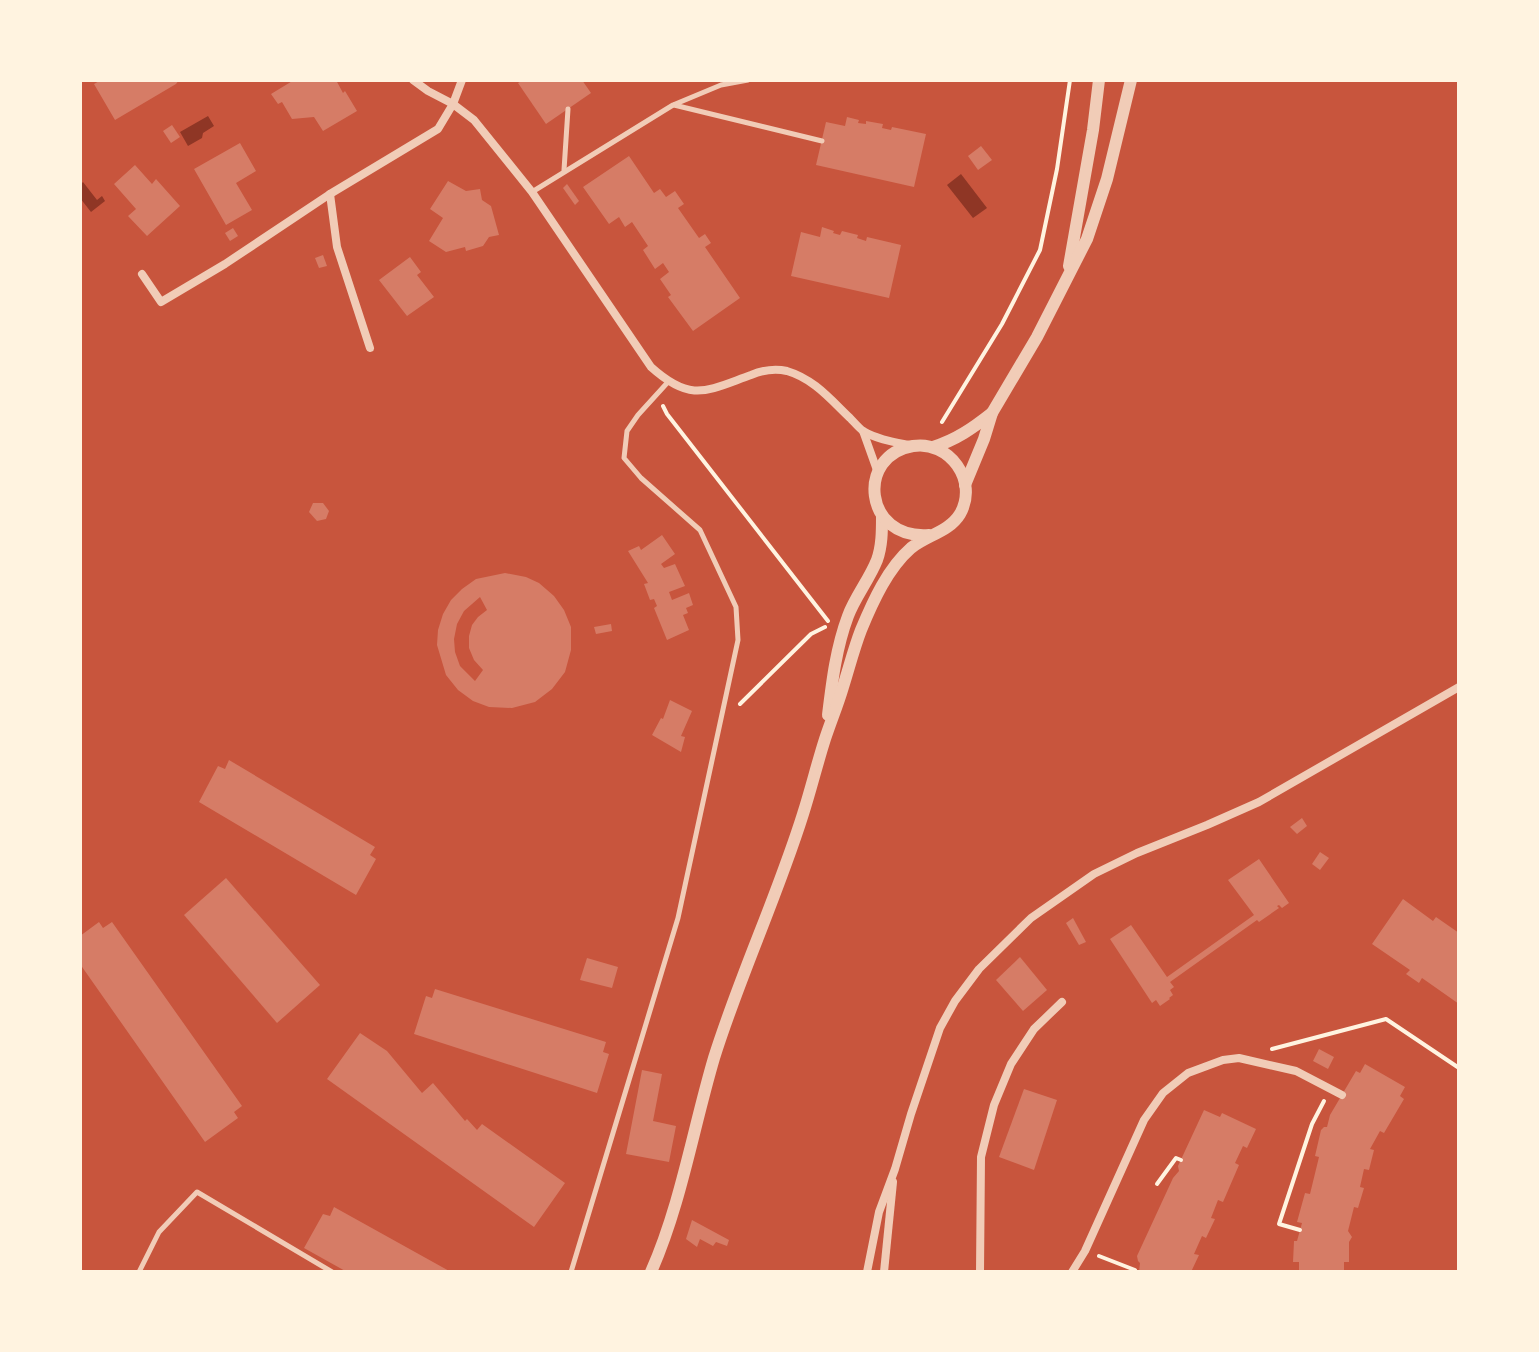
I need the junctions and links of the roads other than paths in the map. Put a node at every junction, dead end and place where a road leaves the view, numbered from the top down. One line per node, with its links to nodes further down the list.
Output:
1 (413, 80): 6 (street)
2 (462, 80): 6 (street)
3 (748, 80): 7 (lane)
4 (1099, 80): 14 (street)
5 (1131, 80): 14 (street)
6 (453, 104): 11 (street); 12 (street)
7 (673, 105): 9 (lane); 10 (lane)
8 (568, 109): 10 (lane)
9 (822, 141)
10 (564, 171): 11 (lane)
11 (532, 192): 16 (street)
12 (330, 194): 13 (street); 15 (street)
13 (142, 274)
14 (1066, 281): 17 (street)
15 (370, 348)
16 (668, 382): 18 (street); 32 (lane)
17 (992, 413): 20 (street); 22 (street)
18 (863, 431): 19 (street); 21 (street)
19 (912, 446): 20 (street); 21 (street)
20 (933, 447): 22 (street)
21 (878, 473): 23 (street)
22 (965, 485): 24 (street)
23 (882, 517): 24 (street); 26 (street)
24 (929, 535): 26 (street)
25 (1459, 687): 29 (street)
26 (826, 738): 33 (street)
27 (1062, 1002): 36 (street)
28 (1342, 1095): 37 (street)
29 (895, 1169): 34 (street); 35 (street)
30 (139, 1272): 31 (lane)
31 (332, 1272)
32 (571, 1272)
33 (651, 1272)
34 (867, 1272)
35 (884, 1272)
36 (980, 1272)
37 (1072, 1272)

